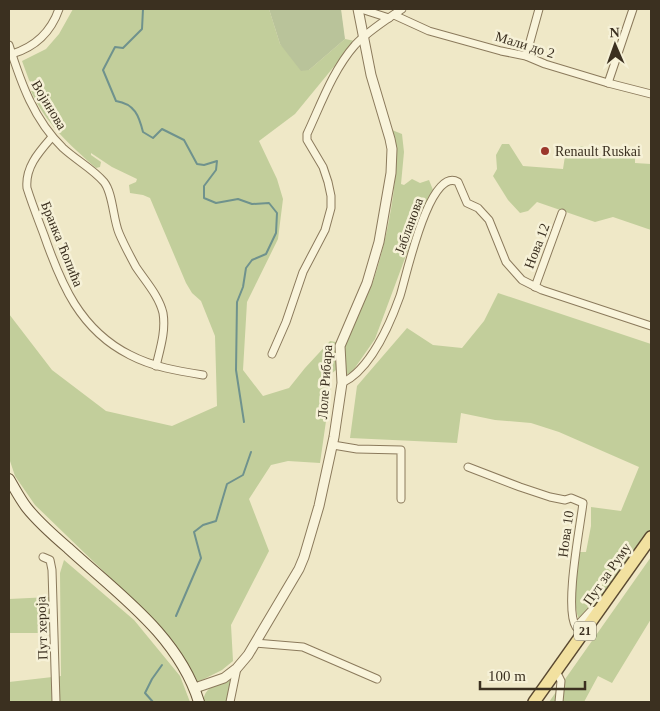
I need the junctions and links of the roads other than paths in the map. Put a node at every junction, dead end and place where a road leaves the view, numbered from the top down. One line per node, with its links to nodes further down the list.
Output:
1 (60, 9): 9 (street)
2 (360, 9): 6 (street, Мали до 2); 7 (street, Лоле Рибара)
3 (402, 9): 6 (street)
4 (539, 9): 10 (street)
5 (633, 9): 11 (street)
6 (391, 16): 7 (street); 10 (street, Мали до 2)
7 (364, 38): 17 (street); 20 (street, Лоле Рибара)
8 (9, 45): 9 (street, Војинова)
9 (12, 54): 13 (street, Војинова)
10 (526, 56): 11 (street, Мали до 2)
11 (608, 83): 12 (street, Мали до 2)
12 (651, 94)
13 (52, 138): 18 (street, Војинова); 18 (street, Бранка Ћопића)
14 (562, 213): 15 (street, Нова 12)
15 (534, 287): 16 (street, Јабланова); 20 (street, Јабланова)
16 (651, 326)
17 (272, 354)
18 (156, 366): 19 (street, Бранка Ћопића)
19 (203, 375)
20 (342, 383): 21 (street, Лоле Рибара)
21 (333, 445): 24 (street); 28 (street, Лоле Рибара)
22 (468, 467): 27 (street, Нова 10)
23 (9, 479): 32 (main road)
24 (401, 499)
25 (651, 537): 27 (main road, Пут за Руму / 21)
26 (42, 557): 33 (street, Пут хероја)
27 (601, 609): 30 (main road, Пут за Руму / 21)
28 (255, 643): 29 (street, Лоле Рибара); 31 (street)
29 (237, 668): 32 (street, Лоле Рибара); 35 (street)
30 (556, 671): 36 (main road, Пут за Руму / 21); 37 (street)
31 (377, 679)
32 (194, 688): 34 (main road)
33 (56, 702)
34 (199, 702)
35 (230, 702)
36 (534, 702)
37 (559, 702)

